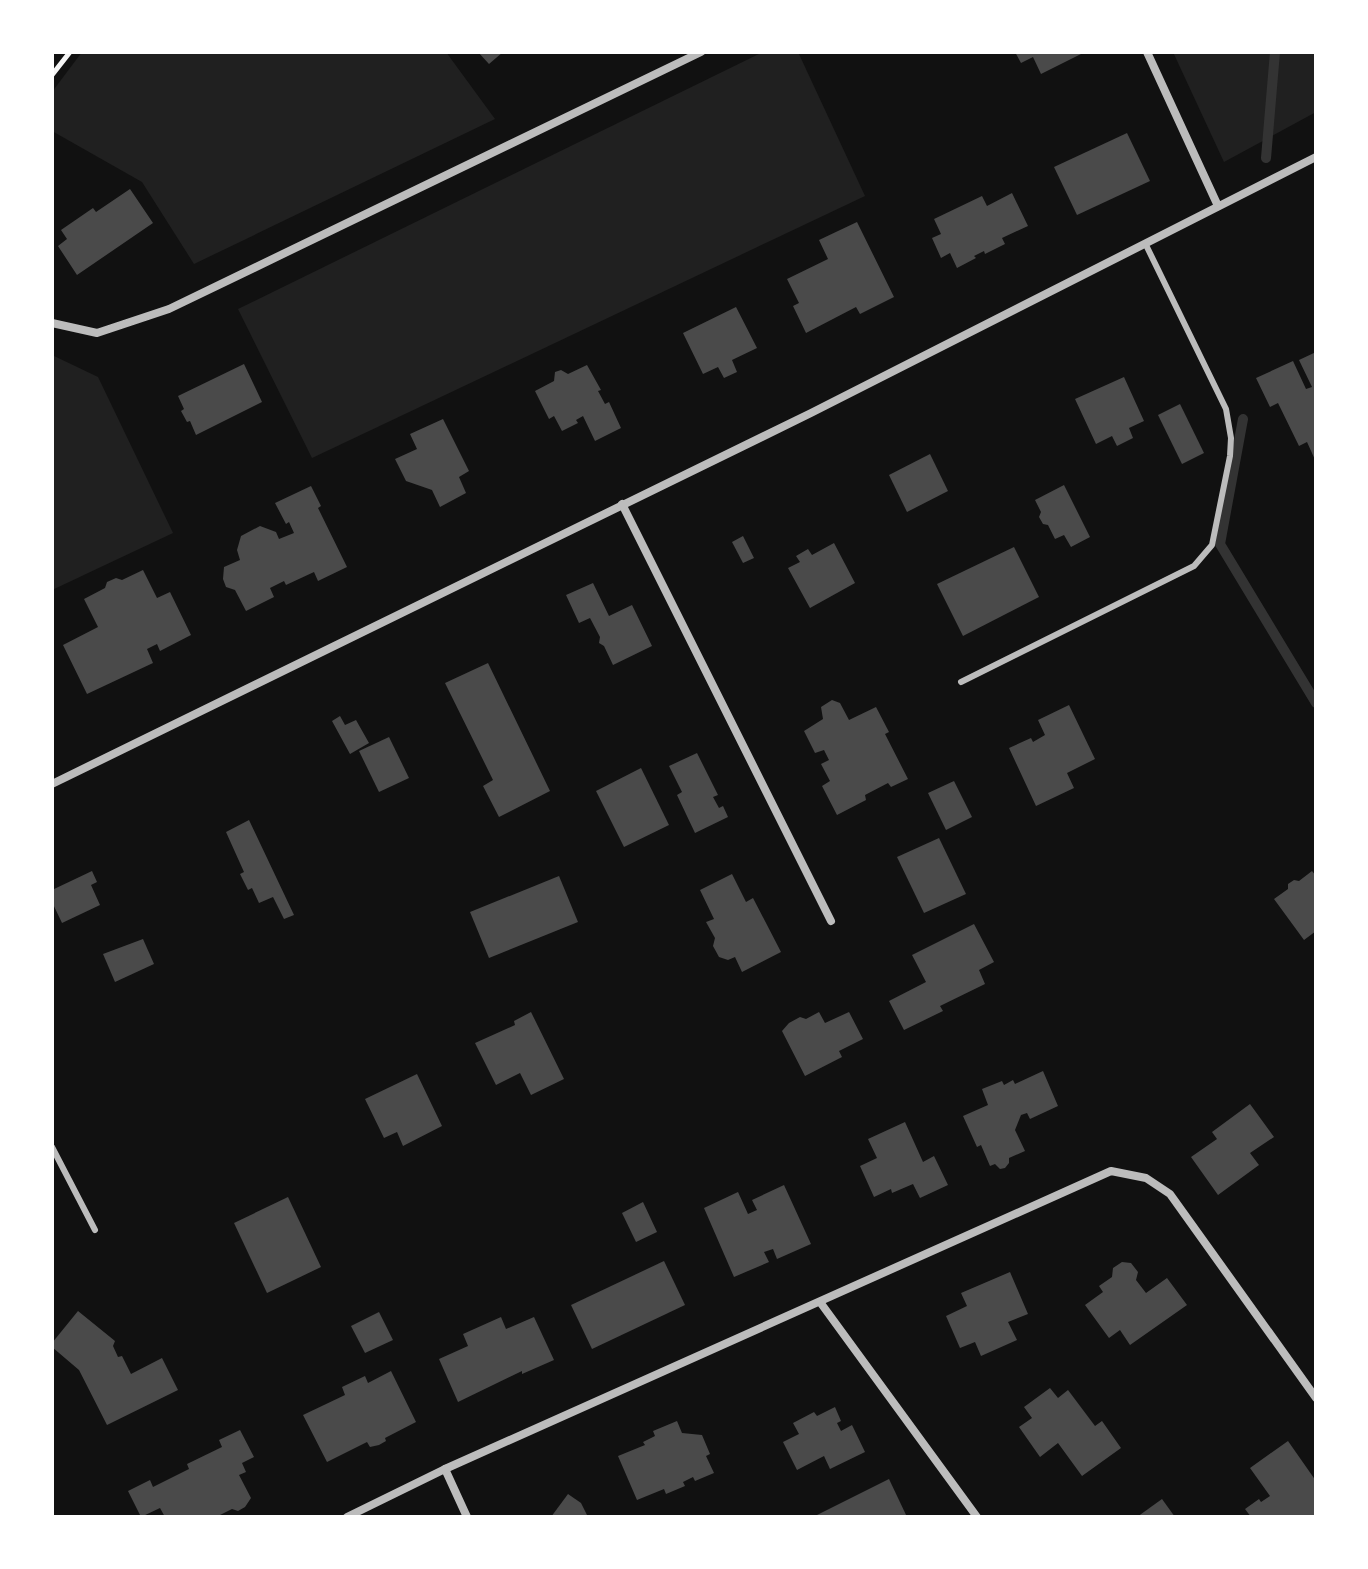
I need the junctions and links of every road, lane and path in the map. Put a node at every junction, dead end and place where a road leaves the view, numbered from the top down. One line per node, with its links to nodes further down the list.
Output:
1 (70, 52): 4 (path)
2 (701, 52): 8 (street)
3 (1147, 52): 6 (street)
4 (52, 75)
5 (1316, 157): 6 (street)
6 (1218, 206): 7 (street)
7 (1146, 245): 9 (street); 10 (lane)
8 (52, 323)
9 (622, 504): 11 (street); 12 (street)
10 (961, 682)
11 (52, 784)
12 (831, 921)
13 (52, 1147): 14 (lane)
14 (95, 1230)
15 (820, 1302): 16 (street); 17 (street); 20 (street)
16 (1316, 1398)
17 (445, 1469): 18 (street); 19 (street)
18 (347, 1517)
19 (467, 1517)
20 (977, 1517)

